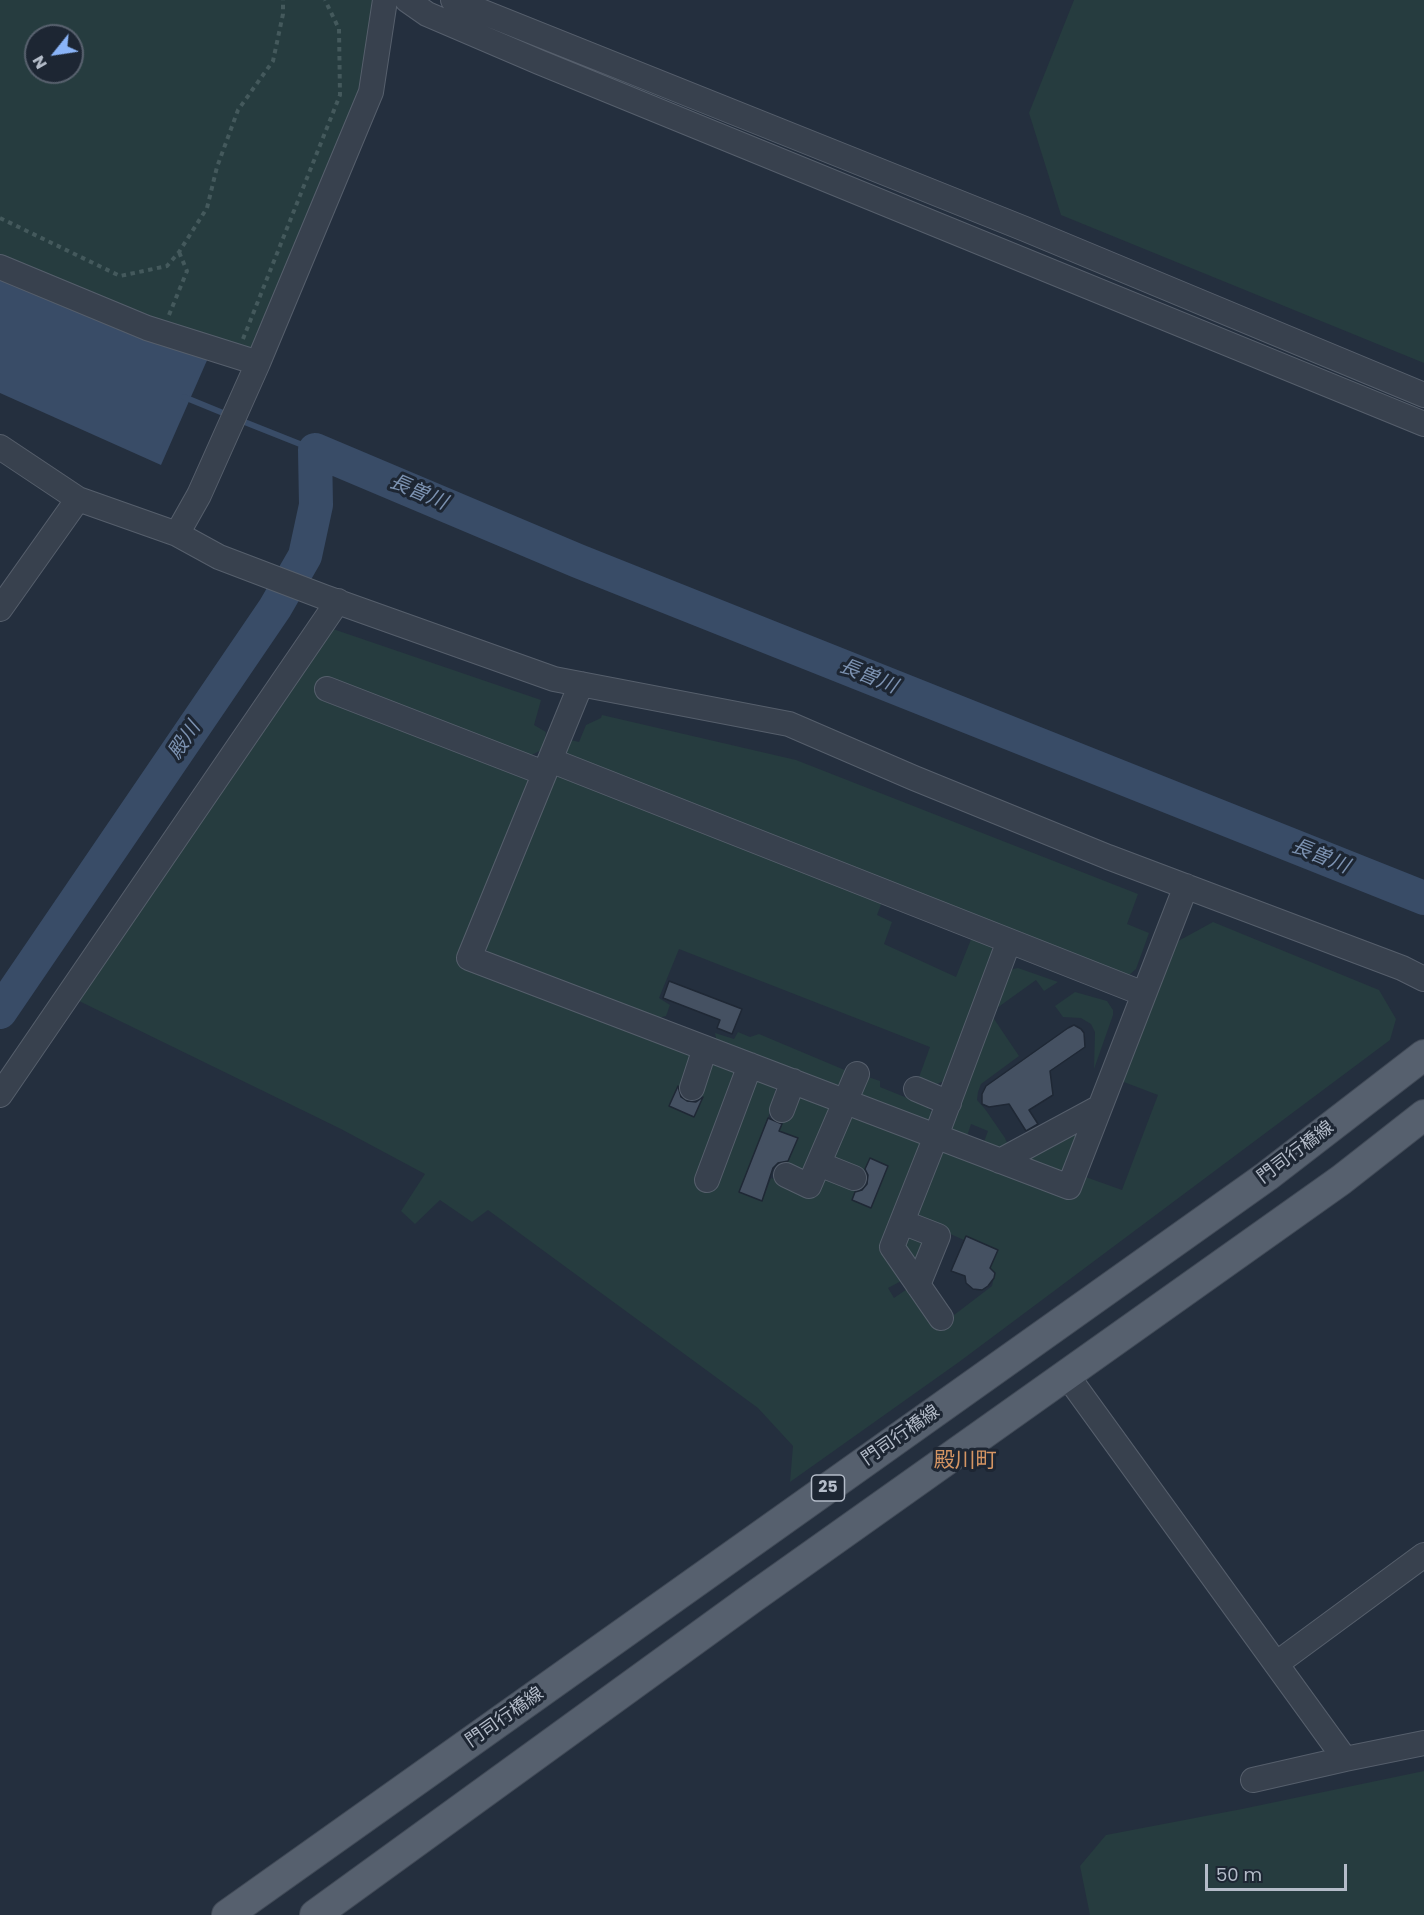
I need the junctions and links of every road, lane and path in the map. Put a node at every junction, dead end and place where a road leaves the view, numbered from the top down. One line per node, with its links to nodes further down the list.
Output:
1 (283, 0): 7 (path)
2 (326, 0): 10 (path)
3 (385, 0): 10 (street)
4 (407, 0): 12 (street)
5 (453, 0): 11 (street)
6 (0, 218): 7 (path)
7 (179, 252): 9 (path)
8 (0, 267): 9 (street)
9 (162, 333): 10 (street)
10 (247, 360): 15 (street)
11 (1424, 395)
12 (1424, 424)
13 (0, 447): 14 (street)
14 (78, 498): 15 (street); 17 (street)
15 (177, 534): 16 (street)
16 (331, 599): 18 (street); 32 (street)
17 (0, 609)
18 (581, 684): 20 (street); 21 (street)
19 (327, 689): 20 (street)
20 (547, 767): 22 (street); 25 (street)
21 (1185, 886): 23 (street); 24 (street)
22 (1009, 941): 24 (street); 34 (street)
23 (1424, 978)
24 (1144, 994): 35 (street)
25 (705, 1048): 27 (street); 30 (street)
26 (1424, 1055): 53 (main road, 門司行橋線 / 25)
27 (750, 1065): 29 (street); 43 (street)
28 (857, 1074): 33 (street)
29 (793, 1081): 33 (street); 36 (street)
30 (692, 1088)
31 (916, 1089): 34 (street)
32 (0, 1095)
33 (845, 1101): 38 (street); 40 (street)
34 (949, 1103): 38 (street)
35 (1101, 1107): 39 (street); 39 (street)
36 (782, 1110)
37 (1424, 1115): 47 (main road, 25)
38 (936, 1136): 39 (street); 44 (street)
39 (1000, 1161)
40 (819, 1164): 41 (street); 42 (street)
41 (786, 1175)
42 (854, 1178)
43 (707, 1180)
44 (902, 1222): 45 (street); 45 (street)
45 (918, 1285): 46 (street)
46 (941, 1318)
47 (1066, 1374): 49 (street); 54 (main road, 25)
48 (1424, 1556): 49 (street)
49 (1276, 1664): 51 (street)
50 (1424, 1743): 51 (street)
51 (1345, 1759): 52 (street)
52 (1253, 1780)
53 (227, 1915)
54 (315, 1915)

